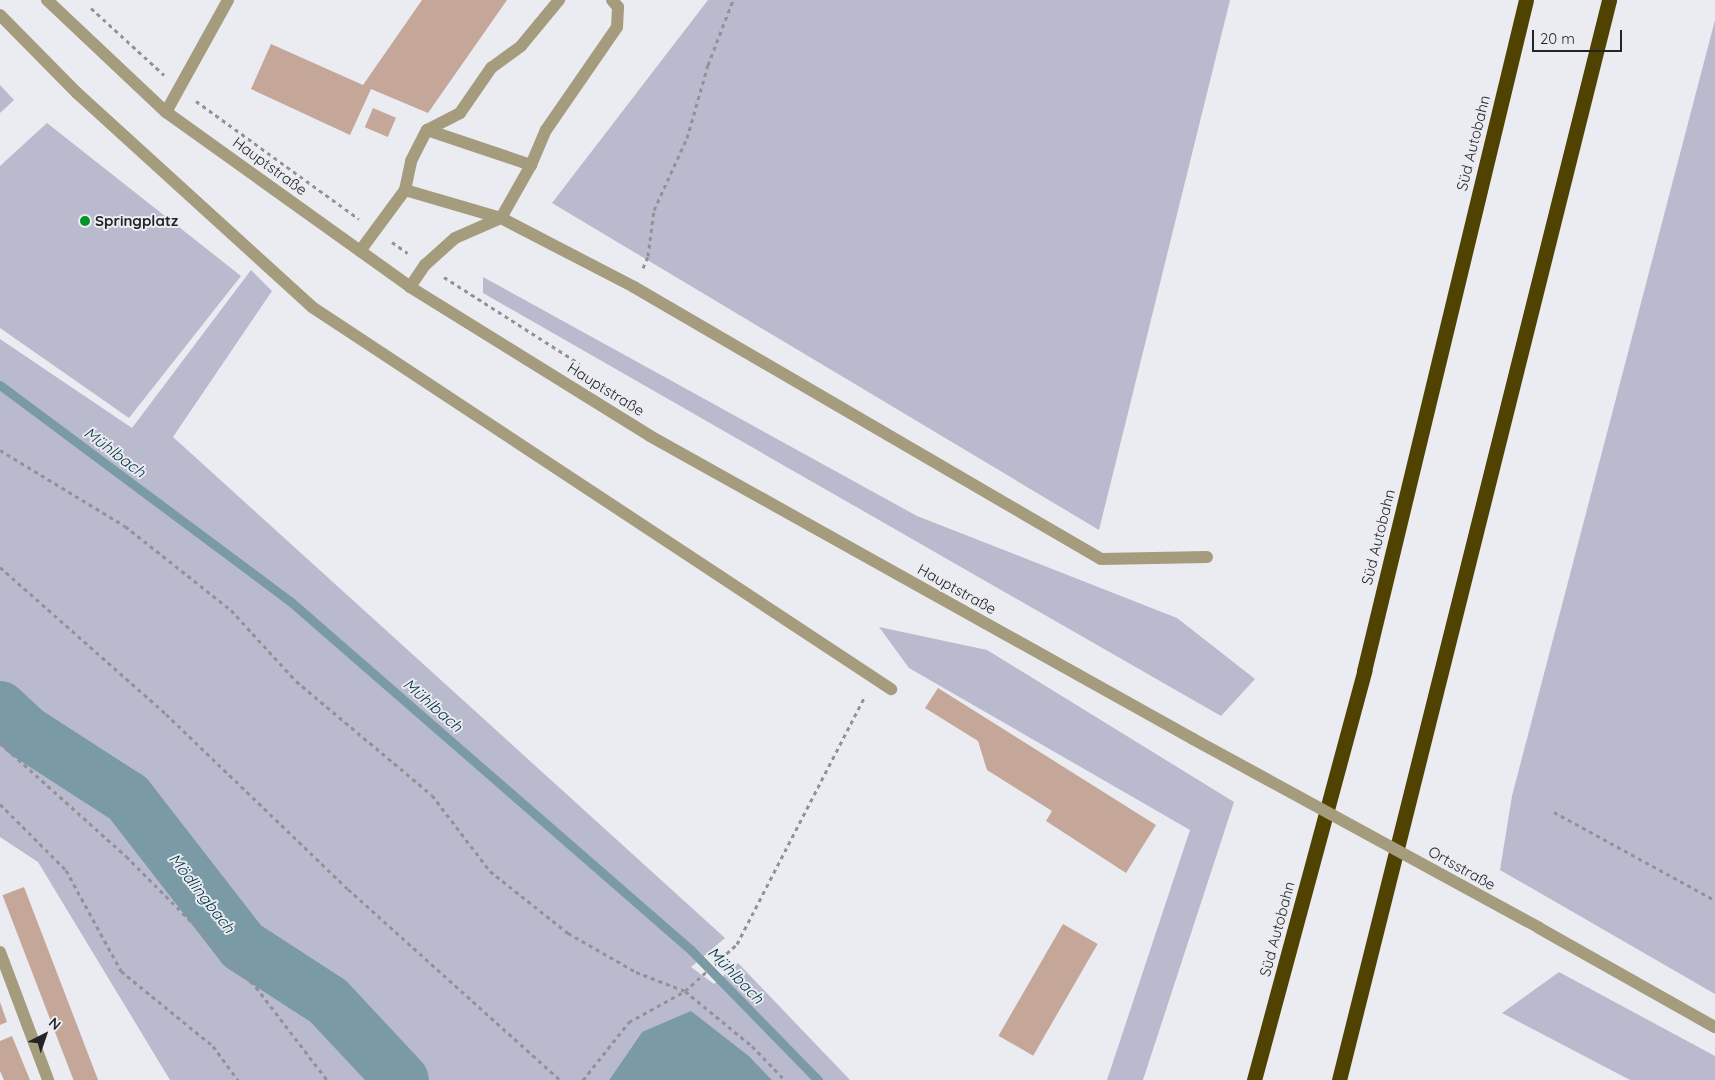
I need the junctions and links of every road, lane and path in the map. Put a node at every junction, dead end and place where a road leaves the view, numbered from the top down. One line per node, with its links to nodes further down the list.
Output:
1 (48, 0): 11 (street, Hauptstraße)
2 (228, 0): 10 (street)
3 (558, 0): 12 (street)
4 (612, 0): 13 (street)
5 (733, 0): 20 (path)
6 (1526, 0): 41 (highway, Süd Autobahn)
7 (1609, 0): 42 (highway)
8 (89, 6): 10 (path, Hauptstraße)
9 (0, 15): 25 (street)
10 (179, 89): 11 (street); 16 (path, Hauptstraße)
11 (166, 112): 17 (street, Hauptstraße)
12 (427, 130): 13 (street); 14 (street)
13 (531, 165): 15 (street)
14 (405, 190): 15 (street); 16 (street)
15 (501, 218): 18 (street); 20 (street)
16 (374, 230): 17 (street); 18 (path, Hauptstraße)
17 (360, 251): 19 (street, Hauptstraße)
18 (425, 265): 19 (street); 21 (path, Hauptstraße)
19 (410, 287): 27 (street, Hauptstraße)
20 (634, 287): 23 (street)
21 (583, 366)
22 (0, 450): 33 (path)
23 (1207, 557)
24 (0, 567): 38 (path)
25 (875, 678): 26 (street); 33 (path)
26 (891, 689)
27 (1192, 740): 34 (street, Ortsstraße, bridge)
28 (0, 743): 37 (path)
29 (0, 804): 36 (path)
30 (1554, 812): 31 (path)
31 (1715, 900)
32 (0, 952): 35 (street)
33 (685, 991): 39 (path); 40 (path)
34 (1715, 1027)
35 (48, 1080)
36 (238, 1080)
37 (326, 1080)
38 (560, 1080)
39 (583, 1080)
40 (785, 1080)
41 (1254, 1080)
42 (1339, 1080)

